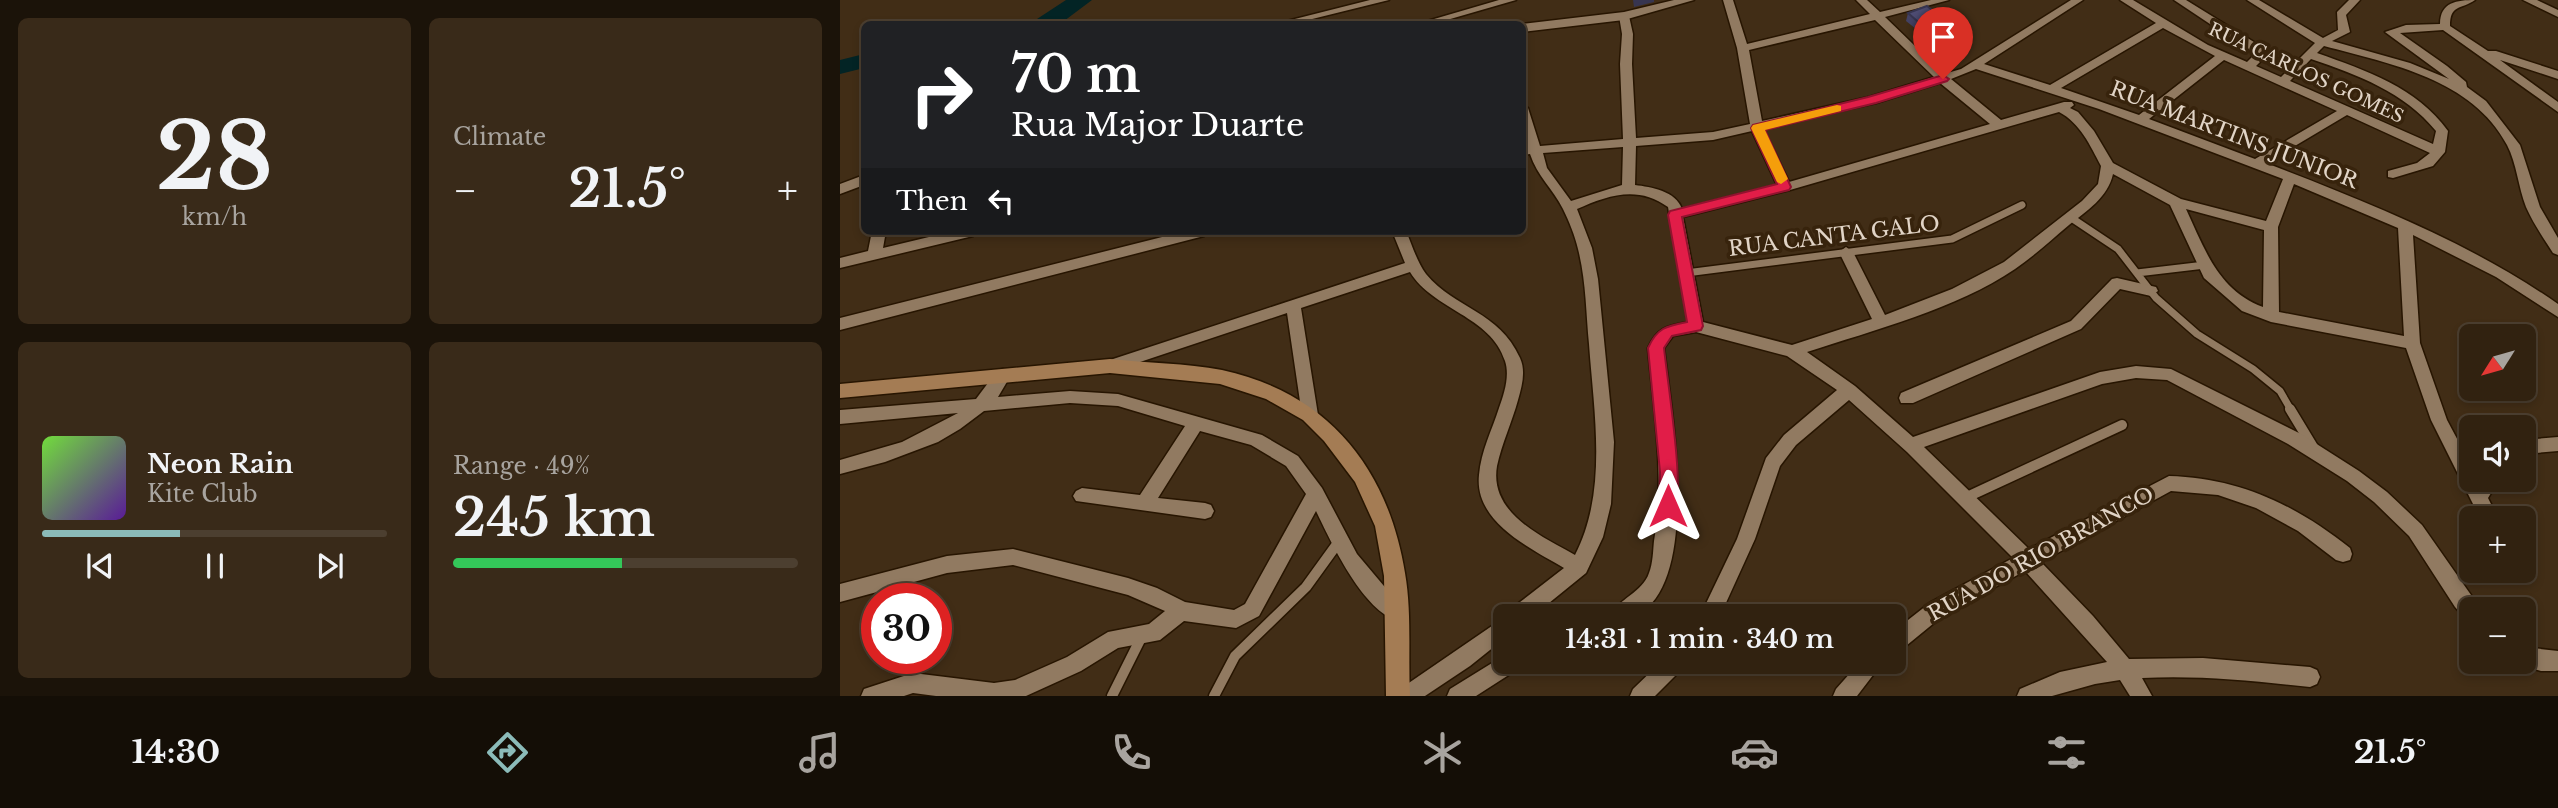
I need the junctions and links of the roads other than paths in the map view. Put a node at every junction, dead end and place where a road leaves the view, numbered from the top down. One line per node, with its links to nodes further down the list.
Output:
1 (1384, 0): 19 (street)
2 (1511, 0): 20 (street)
3 (1688, 0): 17 (street)
4 (1728, 0): 26 (street)
5 (1861, 0): 18 (street)
6 (1944, 0): 18 (street)
7 (2078, 0): 29 (street)
8 (2125, 0): 21 (street, RUA CARLOS GOMES)
9 (2179, 0): 30 (street)
10 (2252, 0): 24 (street)
11 (2355, 0): 24 (street)
12 (2470, 0): 22 (street)
13 (2528, 0): 16 (street)
14 (2542, 0): 15 (street)
15 (2558, 2)
16 (2558, 15)
17 (1624, 16): 23 (street); 43 (street)
18 (1879, 17): 26 (street); 32 (street)
19 (1293, 21)
20 (1440, 21)
21 (2165, 22): 28 (street, RUA CARLOS GOMES); 34 (street)
22 (2445, 26): 25 (street); 35 (street)
23 (1526, 28)
24 (2322, 42): 27 (street); 35 (street)
25 (2470, 46): 31 (street); 38 (street)
26 (1743, 48): 42 (street)
27 (2308, 54): 33 (street); 45 (street)
28 (2223, 56): 30 (street, RUA CARLOS GOMES); 40 (street)
29 (1975, 65): 32 (street); 34 (street)
30 (2248, 67): 33 (street, RUA CARLOS GOMES)
31 (2558, 75)
32 (1943, 79): 41 (street); 42 (street)
33 (2282, 82): 39 (street, RUA CARLOS GOMES)
34 (2053, 88): 36 (street)
35 (2468, 92): 65 (street)
36 (2079, 99): 37 (street, RUA MARTINS JUNIOR); 40 (street, RUA MARTINS JUNIOR)
37 (2061, 108): 41 (street, RUA MARTINS JUNIOR); 47 (street)
38 (2558, 108)
39 (2346, 111): 45 (street, RUA CARLOS GOMES); 46 (street)
40 (2140, 120): 46 (street, RUA MARTINS JUNIOR)
41 (1999, 125): 51 (street, RUA MARTINS JUNIOR)
42 (1758, 128): 43 (street); 51 (street)
43 (1630, 142): 44 (street); 52 (street)
44 (1528, 151): 56 (street)
45 (2439, 152): 48 (street)
46 (2255, 164): 49 (street, RUA MARTINS JUNIOR)
47 (2108, 166): 54 (street); 58 (street)
48 (2393, 174)
49 (2290, 177): 59 (street, RUA MARTINS JUNIOR); 60 (street)
50 (861, 181): 53 (street)
51 (1785, 187): 57 (street, RUA MARTINS JUNIOR)
52 (1628, 188): 56 (street); 57 (street)
53 (840, 189)
54 (2176, 202): 60 (street); 70 (street)
55 (2022, 205): 67 (lane, RUA CANTA GALO)
56 (1569, 207): 108 (street)
57 (1675, 215): 71 (street)
58 (2070, 217): 72 (lane); 77 (street)
59 (2405, 225): 75 (street, RUA MARTINS JUNIOR); 80 (street)
60 (2271, 227): 76 (street)
61 (878, 235): 66 (street)
62 (955, 235): 66 (street)
63 (1188, 235): 78 (street)
64 (1401, 235): 69 (street)
65 (2558, 250)
66 (875, 253): 68 (street)
67 (1846, 253): 71 (lane, RUA CANTA GALO); 77 (street)
68 (840, 263)
69 (1414, 265): 74 (street); 108 (street)
70 (2205, 265): 72 (lane); 76 (street)
71 (1686, 273): 79 (street)
72 (2137, 273): 73 (lane)
73 (2151, 292): 86 (street); 95 (lane)
74 (1293, 304): 82 (street); 88 (street)
75 (2558, 312)
76 (2271, 316): 80 (street)
77 (1881, 322): 81 (street)
78 (840, 324)
79 (1696, 326): 81 (street); 112 (street)
80 (2412, 343): 100 (street)
81 (1792, 351): 84 (street)
82 (1111, 366): 83 (main road); 88 (main road)
83 (1003, 375): 85 (main road); 87 (street)
84 (1849, 390): 93 (street); 113 (street)
85 (840, 391)
86 (1907, 398)
87 (979, 403): 89 (street); 90 (street); 96 (street)
88 (1310, 415): 115 (main road)
89 (840, 417)
90 (1198, 422): 98 (street); 102 (street)
91 (2122, 425): 101 (lane)
92 (2558, 444): 94 (street)
93 (1910, 445): 95 (street); 101 (street)
94 (2536, 446)
95 (2317, 454): 110 (street)
96 (840, 467)
97 (2482, 492): 100 (street)
98 (1316, 493): 105 (street); 114 (street)
99 (1082, 496): 102 (street)
100 (2479, 496): 103 (street)
101 (1967, 497): 107 (street)
102 (1144, 504): 104 (street)
103 (2484, 506)
104 (1205, 511)
105 (1340, 540): 115 (street); 128 (lane)
106 (2343, 554): 107 (street, RUA DO RIO BRANCO)
107 (2026, 559): 116 (street, RUA DO RIO BRANCO); 121 (street)
108 (1579, 567): 111 (street)
109 (840, 593): 114 (street)
110 (2459, 598)
111 (1533, 604)
112 (1635, 604)
113 (1716, 604)
114 (1181, 611): 118 (street)
115 (1395, 611): 129 (main road)
116 (1906, 633)
117 (1493, 635): 130 (street)
118 (1142, 636): 126 (street); 127 (lane)
119 (2536, 660): 120 (street)
120 (2558, 661)
121 (2126, 669): 125 (street); 134 (street); 135 (street)
122 (1493, 673): 131 (street)
123 (1663, 674): 132 (street)
124 (1862, 674): 133 (street)
125 (2310, 677)
126 (871, 696)
127 (1112, 696)
128 (1214, 696)
129 (1398, 696)
130 (1407, 696)
131 (1457, 696)
132 (1640, 696)
133 (1843, 696)
134 (2027, 696)
135 (2142, 696)

